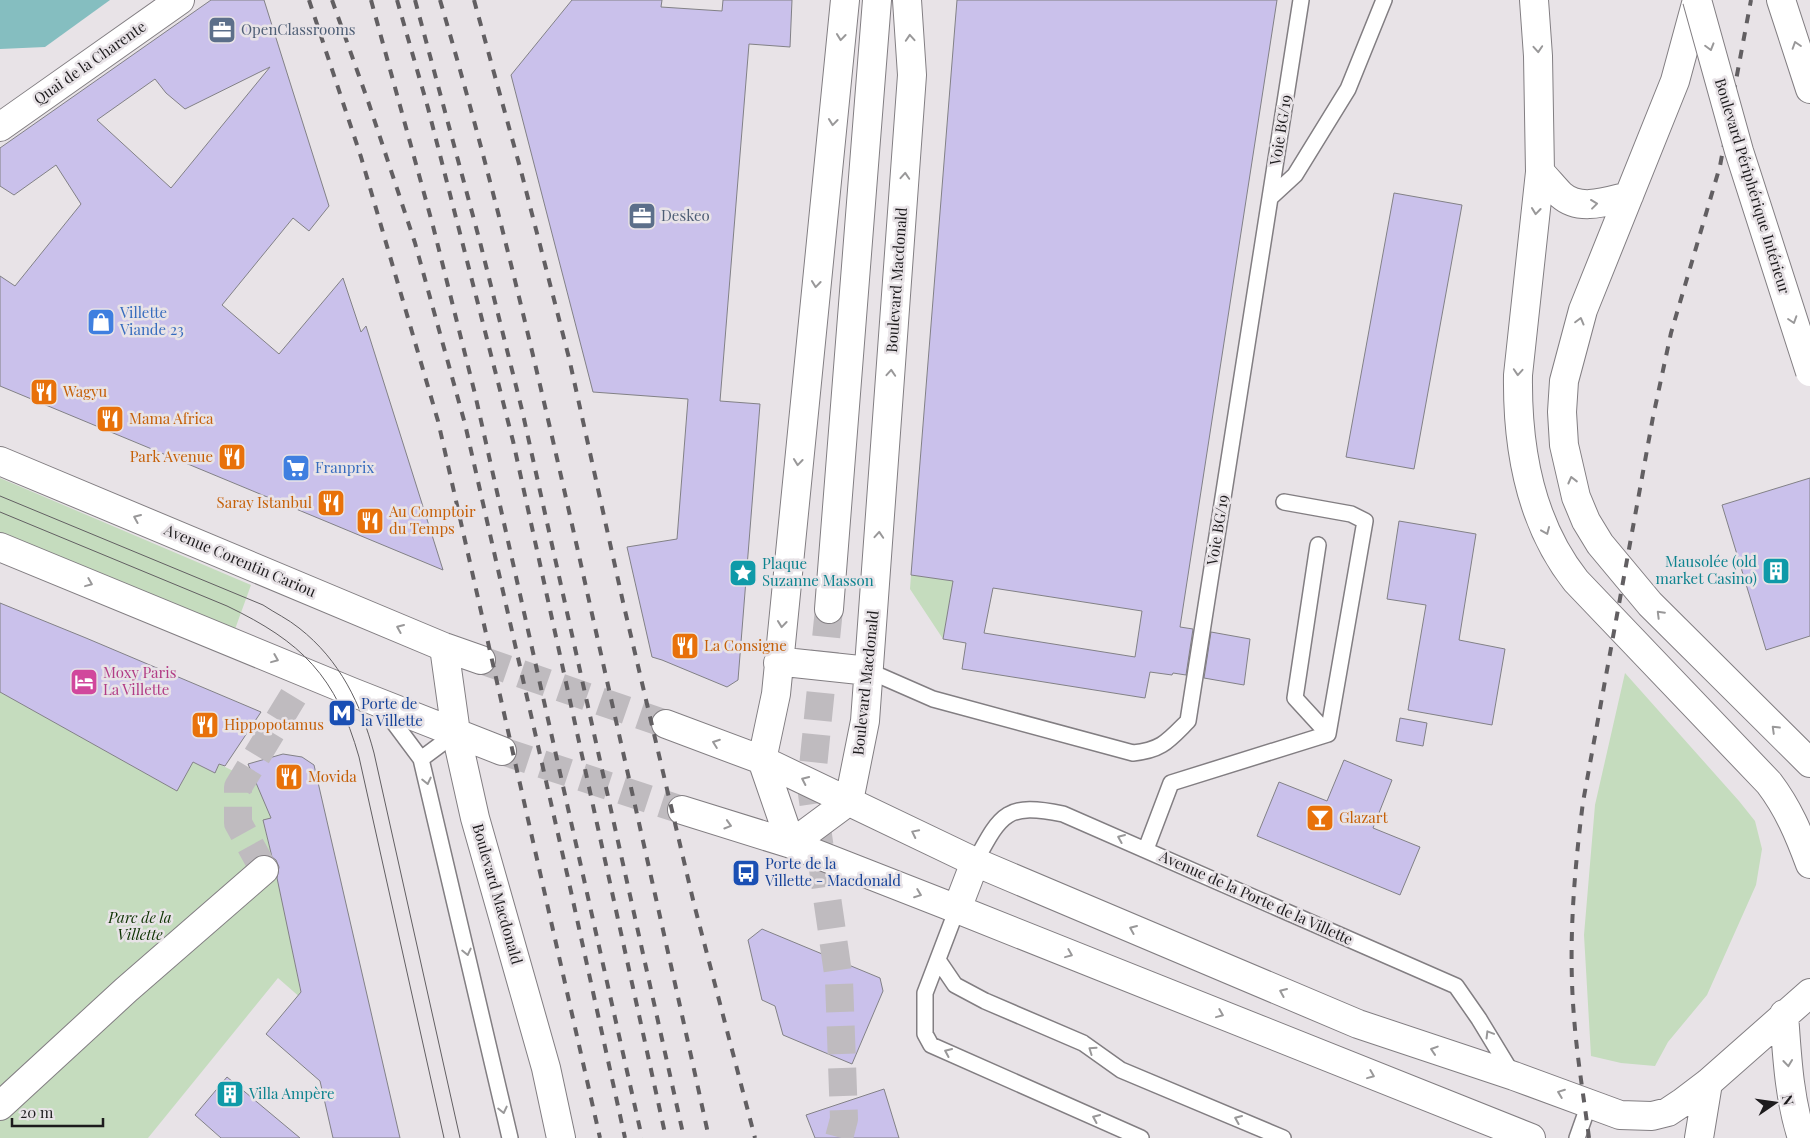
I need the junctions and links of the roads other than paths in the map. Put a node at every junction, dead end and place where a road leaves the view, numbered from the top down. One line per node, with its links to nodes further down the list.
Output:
1 (180, 0): 11 (main road, Quai de la Charente)
2 (845, 0): 23 (main road, one-way to 23)
3 (878, 0): 20 (main road)
4 (907, 0): 24 (main road, Boulevard Macdonald, one-way to 4)
5 (1301, 0): 14 (lane, Voie BG/19)
6 (1384, 0): 14 (lane)
7 (1534, 0): 12 (main road, one-way to 12)
8 (1697, 0): 13 (main road); 15 (main road, Boulevard Périphérique Intérieur, one-way to 15, bridge)
9 (1782, 0): 10 (main road, one-way to 9)
10 (1810, 89)
11 (0, 127)
12 (1540, 172): 13 (main road, one-way to 13); 38 (main road, one-way to 38)
13 (1629, 196): 32 (main road, one-way to 13)
14 (1270, 198): 24 (lane, Voie BG/19)
15 (1810, 372)
16 (0, 461): 21 (main road, Avenue Corentin Cariou, one-way to 16)
17 (1284, 502): 28 (lane)
18 (1318, 545): 28 (lane)
19 (0, 547): 25 (main road, one-way to 25)
20 (829, 609)
21 (444, 647): 22 (main road, Avenue Corentin Cariou); 27 (main road, Boulevard Macdonald)
22 (480, 660)
23 (778, 663): 24 (main road); 31 (main road)
24 (869, 670): 33 (main road, Boulevard Macdonald)
25 (379, 702): 27 (main road); 30 (lane)
26 (666, 724): 31 (main road, one-way to 26)
27 (456, 733): 29 (main road); 30 (lane); 49 (main road, Boulevard Macdonald)
28 (1328, 734): 36 (lane)
29 (502, 751)
30 (422, 759): 48 (lane, one-way to 48)
31 (762, 760): 33 (main road, one-way to 31); 35 (main road)
32 (1810, 763)
33 (849, 800): 35 (main road); 37 (main road, one-way to 33)
34 (682, 810): 35 (main road, one-way to 35)
35 (791, 844): 40 (main road, one-way to 40)
36 (1146, 849): 37 (lane, Avenue de la Porte de la Villette, one-way to 37); 44 (lane, Avenue de la Porte de la Villette, one-way to 36)
37 (975, 862): 40 (main road); 44 (main road, one-way to 37)
38 (1810, 864)
39 (264, 870): 47 (main road)
40 (956, 908): 41 (lane); 52 (main road, one-way to 52)
41 (938, 960): 50 (lane, one-way to 41); 51 (lane, one-way to 41)
42 (1810, 992): 43 (main road)
43 (1784, 1014): 45 (main road); 55 (main road, one-way to 55)
44 (1514, 1076): 46 (main road, one-way to 44)
45 (1708, 1084): 46 (main road); 54 (main road)
46 (1589, 1104): 53 (lane)
47 (0, 1106)
48 (510, 1138)
49 (561, 1138)
50 (1141, 1138)
51 (1283, 1138)
52 (1531, 1138)
53 (1577, 1138)
54 (1699, 1138)
55 (1802, 1138)

